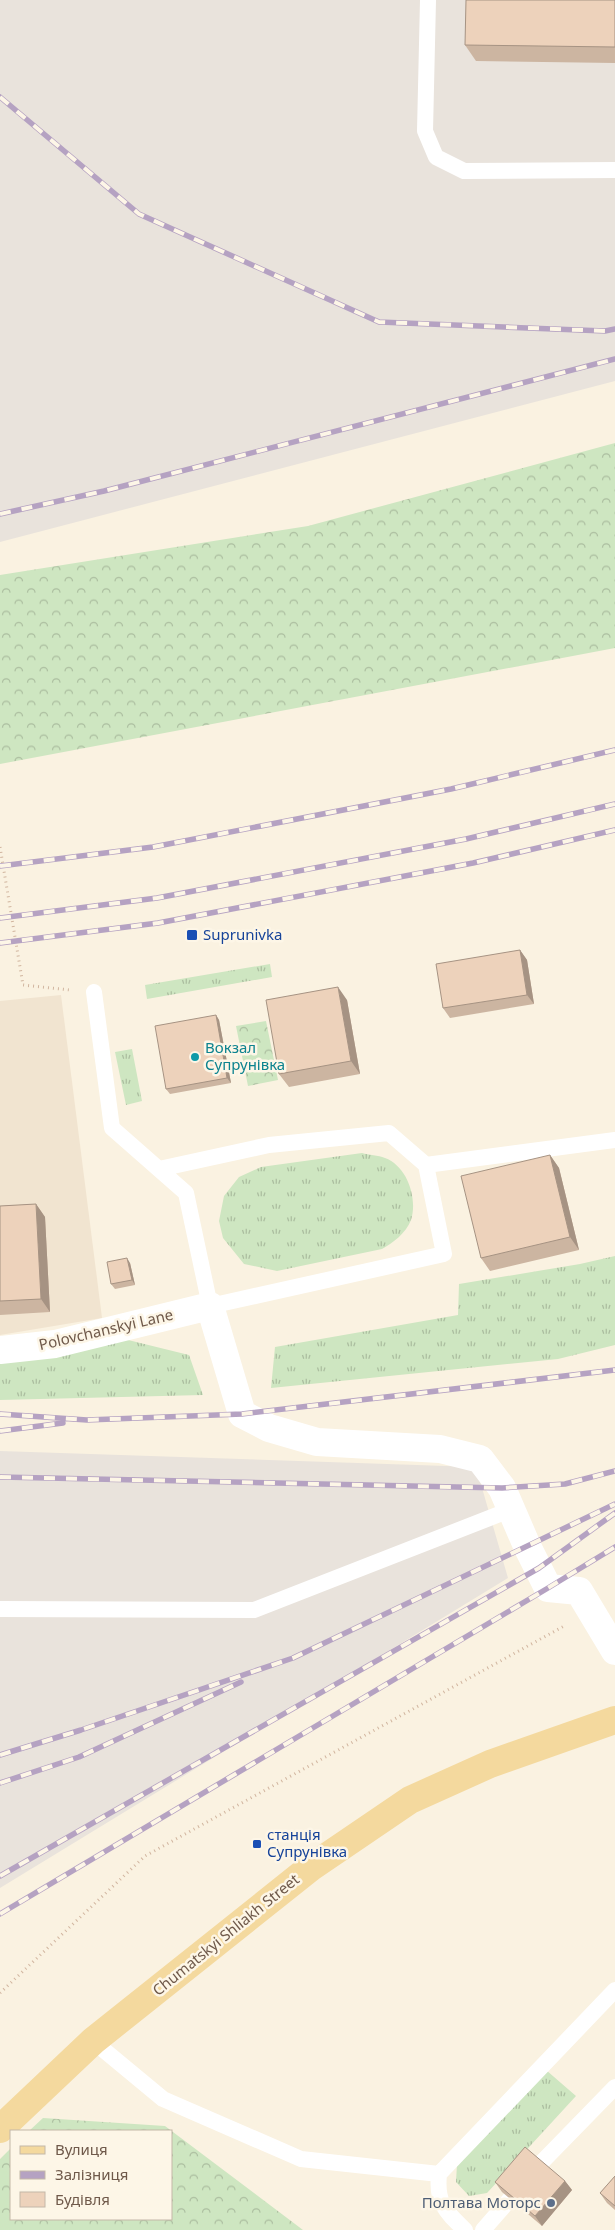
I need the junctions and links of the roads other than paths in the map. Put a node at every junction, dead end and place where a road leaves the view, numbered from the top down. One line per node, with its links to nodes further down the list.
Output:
1 (428, 0): 2 (lane)
2 (615, 170)
3 (94, 992): 6 (lane)
4 (615, 1140): 5 (lane)
5 (426, 1165): 6 (lane); 7 (lane)
6 (158, 1169): 7 (lane)
7 (210, 1306): 8 (street, Polovchanskyi Lane); 9 (street)
8 (0, 1350)
9 (510, 1510): 10 (lane); 11 (street)
10 (0, 1609)
11 (615, 1651)
12 (615, 1720): 14 (main road, Chumatskyi Shliakh Street)
13 (615, 1990): 18 (lane)
14 (93, 2041): 16 (main road, Chumatskyi Shliakh Street); 18 (lane)
15 (615, 2087): 17 (lane)
16 (0, 2129)
17 (540, 2164)
18 (439, 2174): 20 (lane)
19 (510, 2199): 21 (lane)
20 (465, 2230)
21 (483, 2230)

